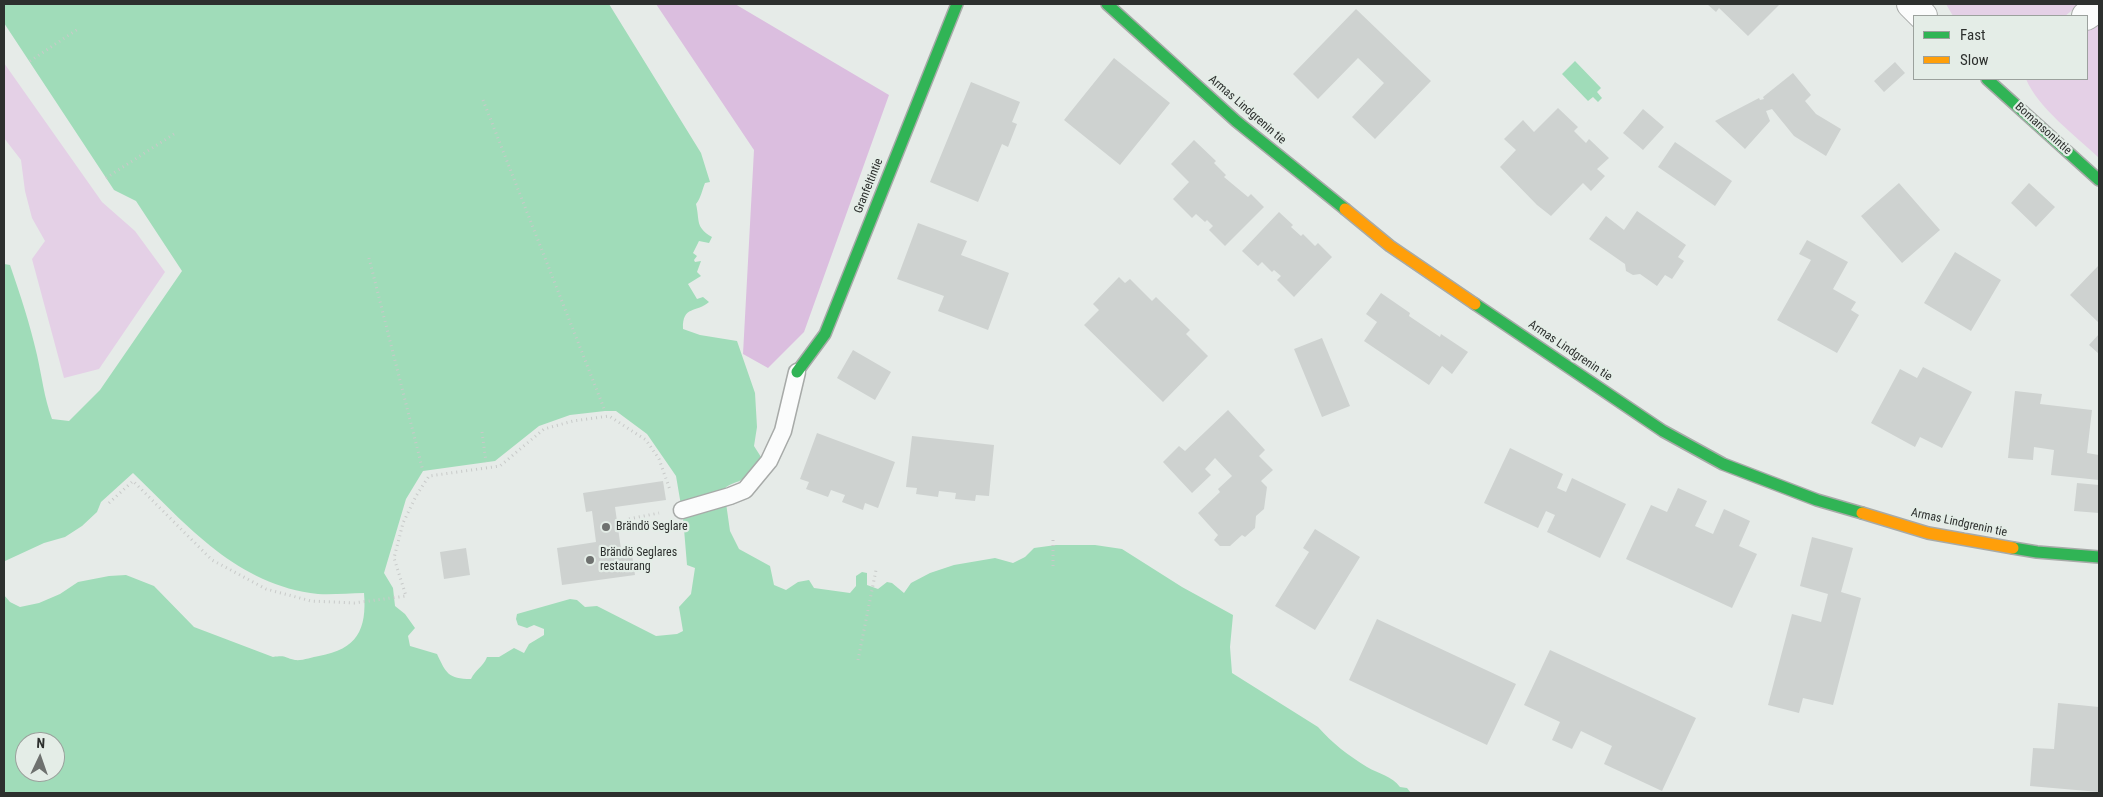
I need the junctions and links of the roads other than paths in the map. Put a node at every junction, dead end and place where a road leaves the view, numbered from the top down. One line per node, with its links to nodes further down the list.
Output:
1 (957, 4): 9 (street, Granfeltintie)
2 (1107, 4): 11 (street, Armas Lindgrenin tie)
3 (1911, 4): 5 (street)
4 (2099, 7): 6 (street)
5 (1923, 15)
6 (2087, 15)
7 (1989, 80): 8 (street, Bomansonintie)
8 (2099, 180)
9 (797, 372): 10 (lane)
10 (677, 510)
11 (2099, 557)

